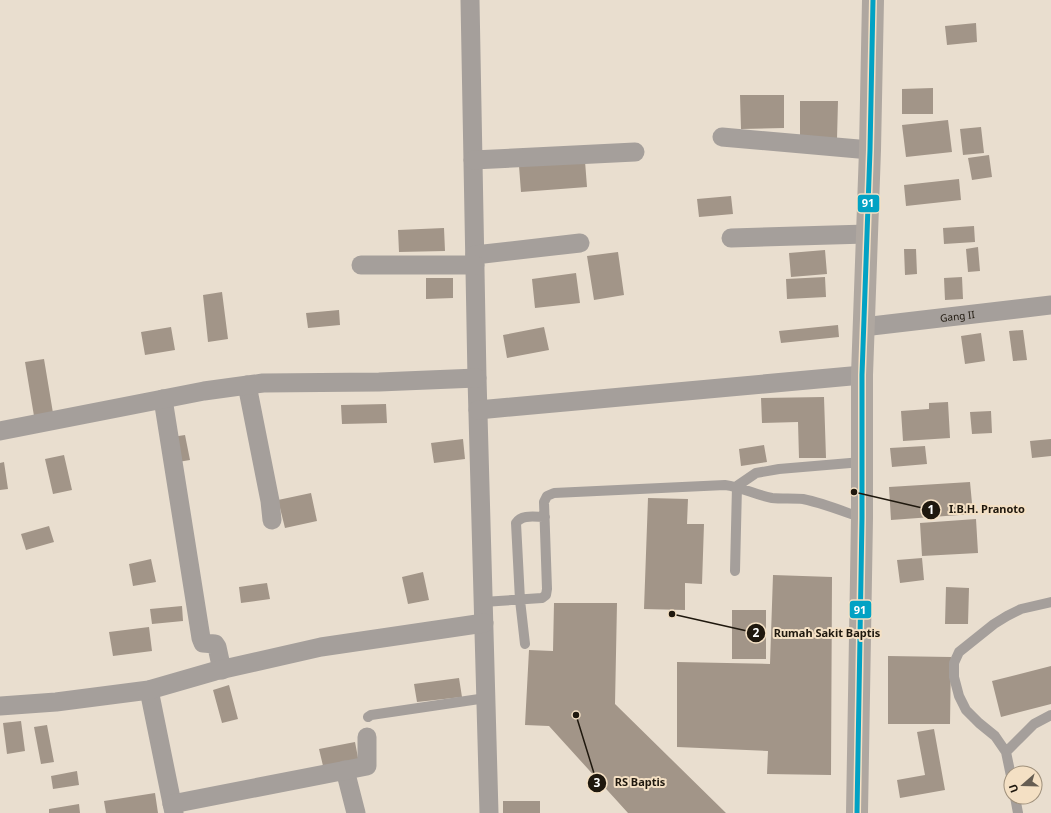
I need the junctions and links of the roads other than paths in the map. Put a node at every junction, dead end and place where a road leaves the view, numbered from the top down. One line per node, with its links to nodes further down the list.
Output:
1 (470, 0): 6 (street)
2 (873, 0): 4 (main road)
3 (722, 137): 4 (street)
4 (870, 150): 7 (main road)
5 (635, 152): 6 (street)
6 (473, 160): 10 (street)
7 (867, 234): 8 (street); 13 (main road)
8 (731, 238)
9 (580, 243): 10 (street)
10 (475, 260): 11 (street); 15 (street)
11 (361, 265)
12 (1051, 305): 13 (street, Gang II)
13 (863, 328): 14 (main road)
14 (862, 375): 18 (street); 20 (main road)
15 (477, 378): 16 (street); 18 (street)
16 (247, 385): 17 (street); 24 (street)
17 (162, 399): 19 (street); 31 (street)
18 (478, 410): 27 (street)
19 (0, 431)
20 (862, 462): 21 (lane); 23 (main road)
21 (737, 486): 22 (lane); 23 (lane); 25 (lane)
22 (545, 516): 26 (lane); 26 (lane)
23 (862, 518): 44 (main road)
24 (272, 520)
25 (736, 571)
26 (520, 600): 27 (lane); 30 (lane)
27 (483, 602): 29 (street)
28 (1051, 602): 38 (lane)
29 (484, 623): 31 (street); 33 (street)
30 (525, 644)
31 (222, 670): 32 (street)
32 (149, 690): 34 (street); 41 (street)
33 (486, 698): 36 (lane); 43 (street)
34 (0, 706)
35 (1051, 715): 38 (lane)
36 (368, 717)
37 (367, 738): 40 (street)
38 (1006, 752): 39 (lane)
39 (1009, 765)
40 (345, 770): 41 (street); 42 (street)
41 (173, 809)
42 (356, 813)
43 (489, 813)
44 (857, 813)

